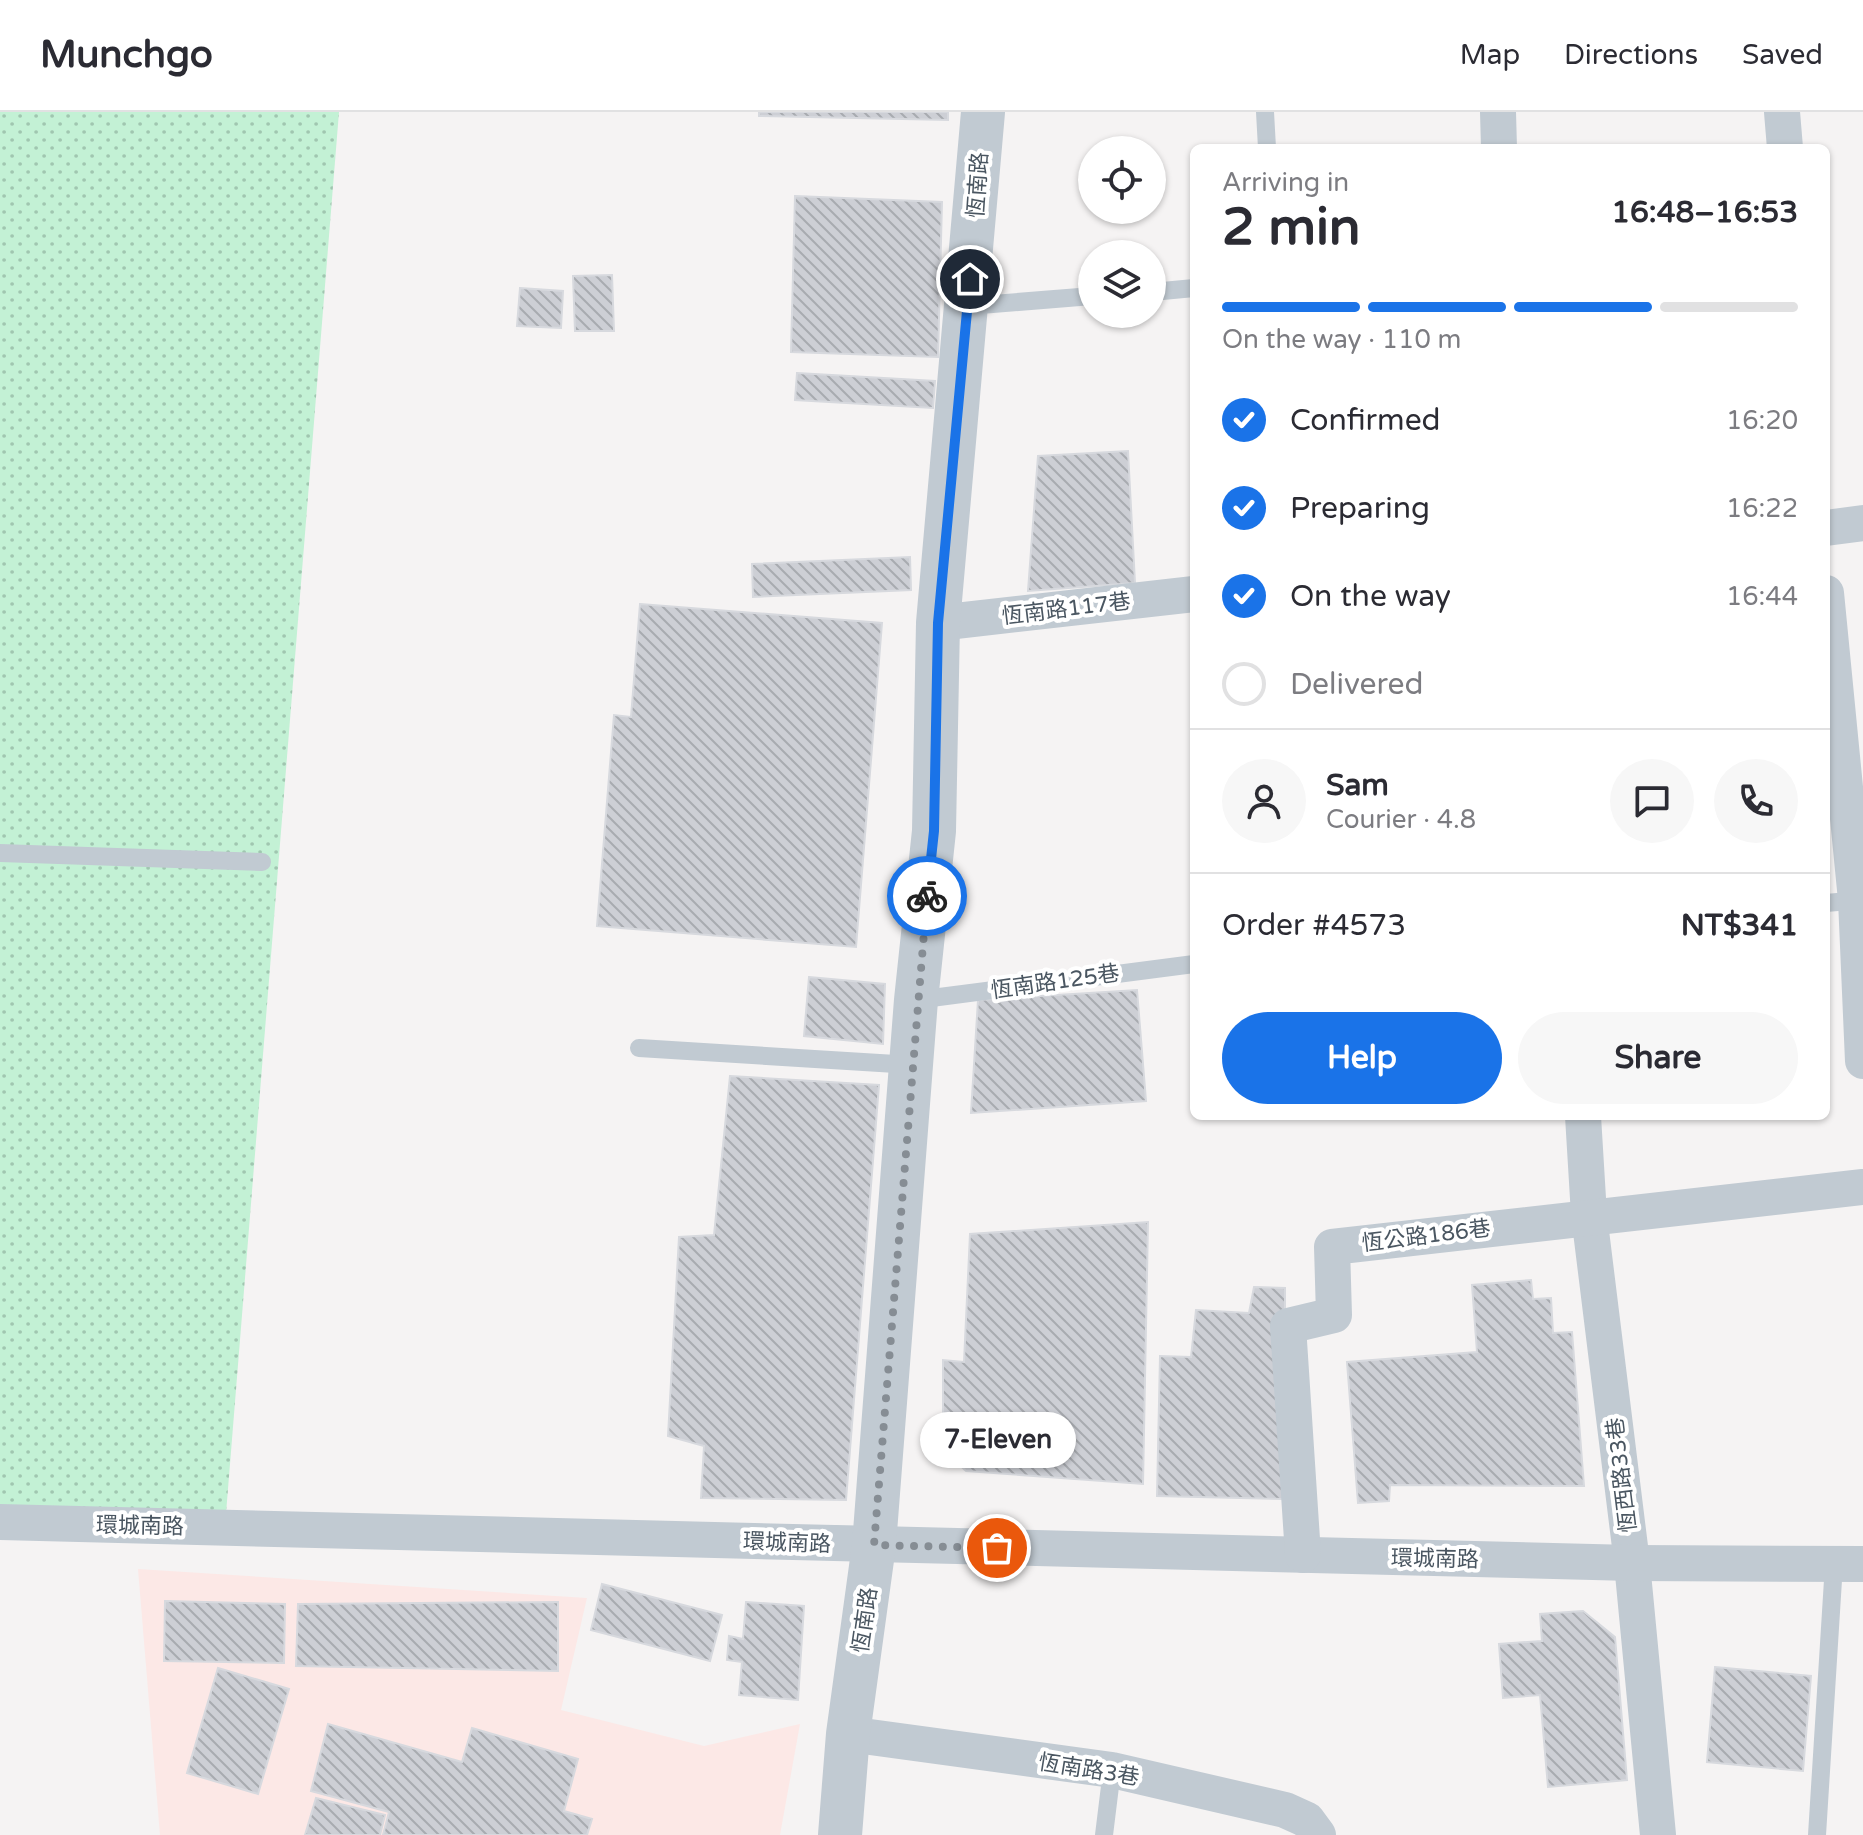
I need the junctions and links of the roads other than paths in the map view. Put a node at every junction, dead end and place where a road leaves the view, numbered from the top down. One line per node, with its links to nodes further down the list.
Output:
1 (983, 112): 11 (street, 恆南路)
2 (1265, 112): 5 (lane)
3 (1498, 112): 6 (street)
4 (1782, 112): 7 (street)
5 (1267, 144)
6 (1499, 144)
7 (1785, 144)
8 (1190, 288): 9 (lane)
9 (1166, 291)
10 (1078, 297): 11 (lane)
11 (968, 306): 15 (street, 恆南路)
12 (1863, 523): 13 (street)
13 (1830, 527)
14 (1190, 594): 15 (street, 恆南路117巷)
15 (938, 623): 21 (street, 恆南路)
16 (1830, 649): 19 (street)
17 (0, 853): 18 (lane)
18 (262, 862)
19 (1848, 901): 23 (street)
20 (1190, 965): 21 (lane, 恆南路125巷)
21 (916, 1000): 24 (street, 恆南路)
22 (639, 1048): 24 (lane)
23 (1863, 1061)
24 (912, 1065): 29 (street, 恆南路)
25 (1583, 1120): 27 (street, 恆西路33巷)
26 (1863, 1187): 27 (street, 恆公路186巷)
27 (1589, 1215): 30 (street, 恆公路186巷); 31 (street, 恆西路33巷)
28 (0, 1522): 29 (street, 環城南路)
29 (874, 1545): 30 (street, 環城南路); 33 (street, 恆南路)
30 (1303, 1555): 31 (street, 環城南路)
31 (1632, 1563): 32 (street, 環城南路); 38 (street, 恆西路33巷)
32 (1848, 1564): 39 (lane)
33 (848, 1734): 34 (street, 恆南路3巷); 35 (street, 恆南路)
34 (1112, 1770): 36 (lane); 37 (street, 恆南路3巷)
35 (840, 1835)
36 (1104, 1835)
37 (1318, 1835)
38 (1658, 1835)
39 (1817, 1835)

